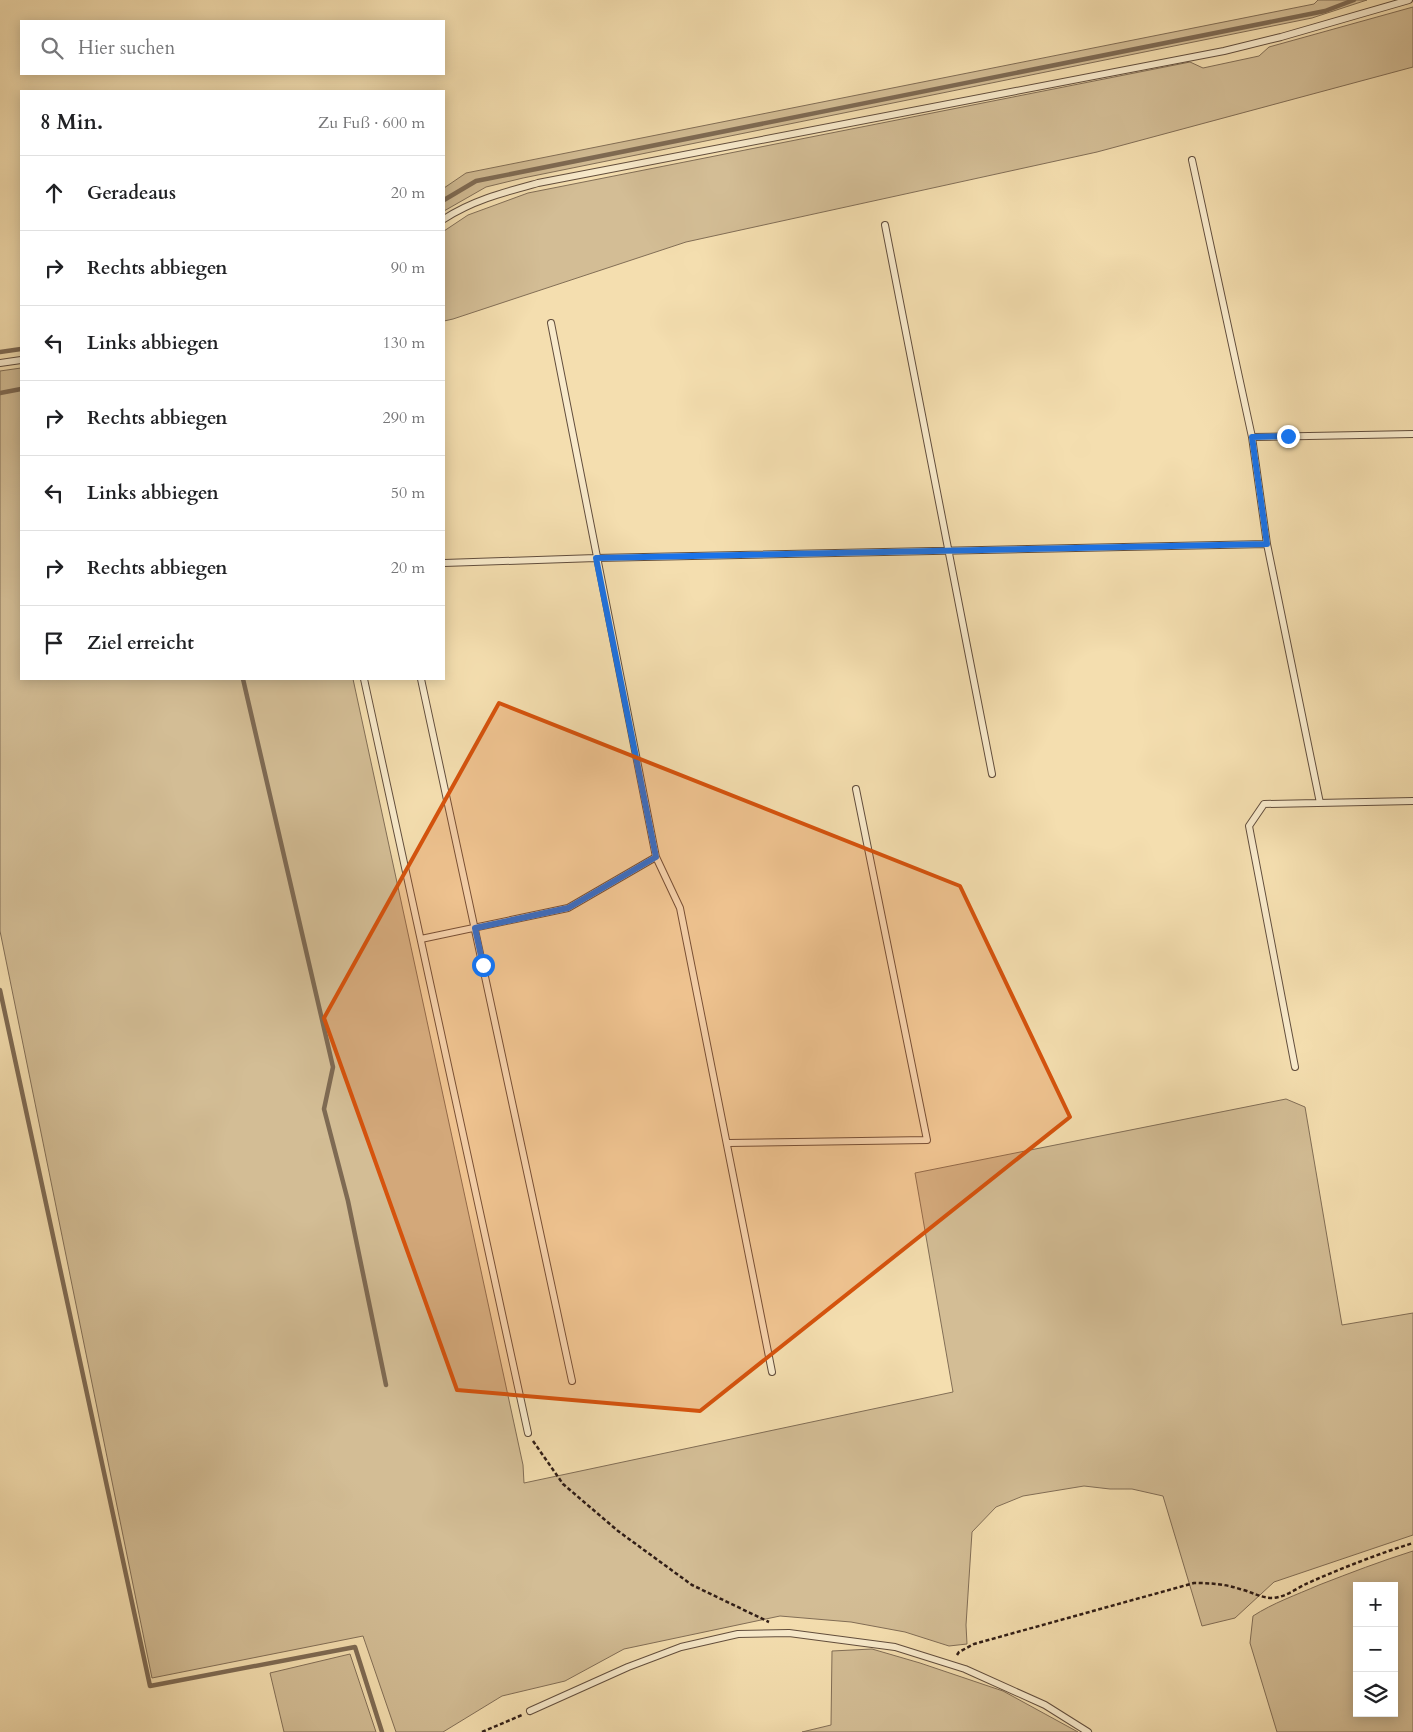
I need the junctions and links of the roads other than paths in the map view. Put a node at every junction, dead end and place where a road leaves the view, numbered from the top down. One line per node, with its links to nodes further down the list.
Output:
1 (1409, 0): 3 (lane)
2 (1192, 160): 9 (lane)
3 (445, 218)
4 (884, 225): 11 (lane)
5 (551, 322): 12 (lane)
6 (20, 360): 7 (lane)
7 (0, 363)
8 (1413, 434): 9 (lane)
9 (1252, 437): 10 (lane)
10 (1267, 544): 11 (lane); 19 (lane)
11 (948, 551): 12 (lane); 16 (lane)
12 (596, 558): 13 (lane); 20 (lane)
13 (445, 563)
14 (364, 680): 22 (lane)
15 (422, 680): 21 (lane)
16 (992, 774)
17 (856, 789): 24 (lane)
18 (1413, 801): 19 (lane)
19 (1320, 803): 23 (lane)
20 (656, 857): 21 (lane); 24 (lane)
21 (475, 928): 22 (lane); 26 (lane)
22 (421, 939): 27 (lane)
23 (1296, 1067)
24 (728, 1143): 25 (lane)
25 (772, 1372)
26 (572, 1381)
27 (528, 1433)
28 (530, 1711): 29 (lane)
29 (1088, 1732)

